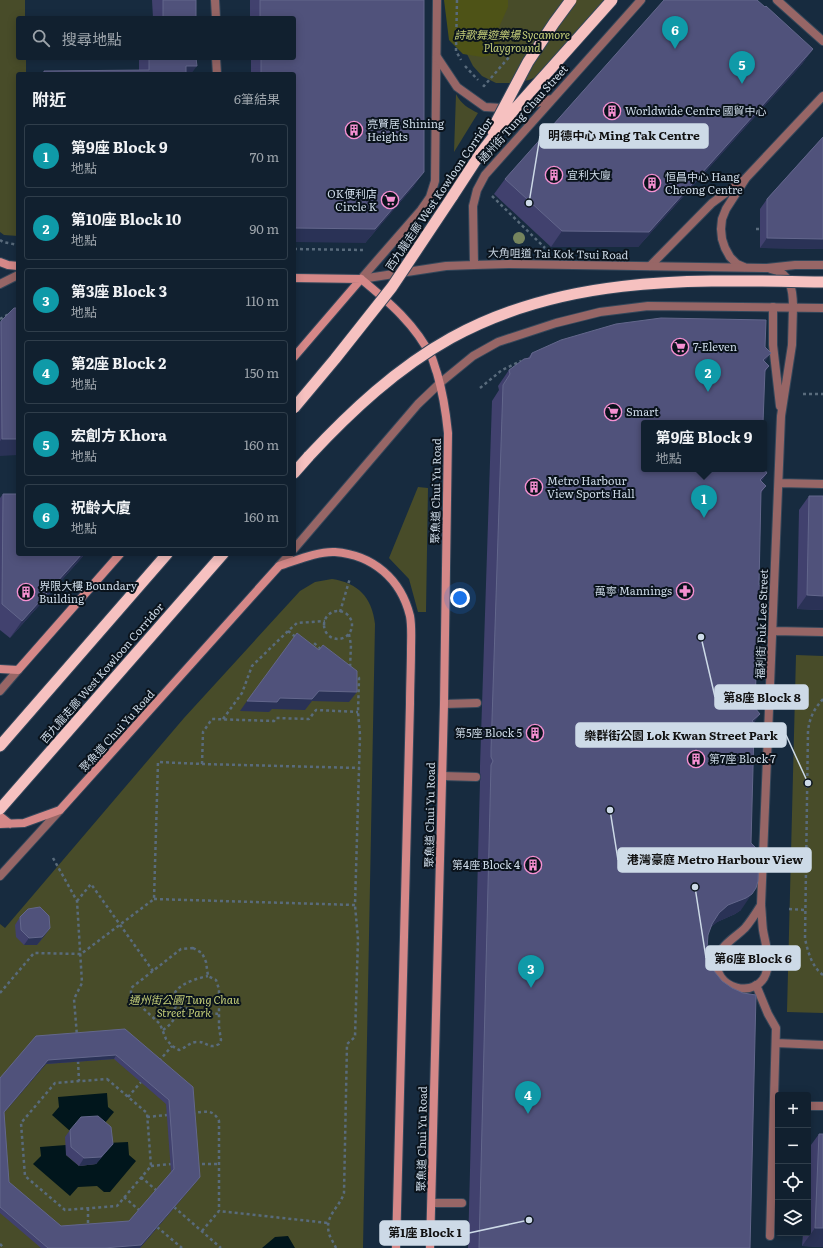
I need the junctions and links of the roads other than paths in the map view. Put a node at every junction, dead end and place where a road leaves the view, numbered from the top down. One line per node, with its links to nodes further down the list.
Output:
1 (215, 0): 7 (street)
2 (437, 0): 9 (street)
3 (572, 0): 14 (highway, bridge)
4 (612, 0): 14 (highway, 西九龍走廊 West Kowloon Corridor, bridge)
5 (641, 0): 13 (street, 通州街 Tung Chau Street)
6 (777, 0): 8 (street)
7 (216, 16)
8 (823, 42)
9 (437, 57): 13 (street); 25 (street)
10 (216, 60): 11 (street)
11 (217, 72)
12 (823, 96): 15 (street)
13 (552, 99): 17 (street, 通州街 Tung Chau Street)
14 (480, 154): 33 (highway, 西九龍走廊 West Kowloon Corridor, bridge)
15 (746, 178): 20 (street); 21 (street)
16 (0, 262): 19 (main road)
17 (474, 265): 20 (street, 大角咀道 Tai Kok Tsui Road); 25 (street, 大角咀道 Tai Kok Tsui Road)
18 (823, 265): 22 (street, 大角咀道 Tai Kok Tsui Road)
19 (16, 266)
20 (650, 266): 21 (street, 大角咀道 Tai Kok Tsui Road)
21 (744, 267): 22 (street, 大角咀道 Tai Kok Tsui Road)
22 (767, 268): 29 (street, 福利街 Fuk Lee Street)
23 (16, 276): 27 (street)
24 (296, 278): 25 (main road, 大角咀道 Tai Kok Tsui Road)
25 (361, 279): 31 (main road); 32 (main road, 聚魚道 Chui Yu Road)
26 (823, 282): 35 (highway, bridge)
27 (0, 284)
28 (773, 307): 29 (street); 32 (street); 34 (street, 福利街 Fuk Lee Street)
29 (793, 307): 30 (street); 34 (street, 福利街 Fuk Lee Street)
30 (823, 308)
31 (296, 355)
32 (440, 383): 38 (street); 50 (main road, 聚魚道 Chui Yu Road)
33 (296, 406)
34 (781, 416): 36 (street, 福利街 Fuk Lee Street)
35 (296, 471)
36 (779, 483): 37 (street); 44 (street, 福利街 Fuk Lee Street)
37 (823, 484)
38 (296, 547)
39 (118, 556): 47 (main road)
40 (165, 556): 51 (highway)
41 (221, 556): 54 (highway, 西九龍走廊 West Kowloon Corridor)
42 (288, 556): 43 (street, 聚魚道 Chui Yu Road)
43 (279, 566): 55 (main road, 聚魚道 Chui Yu Road); 71 (main road, 聚魚道 Chui Yu Road)
44 (773, 631): 45 (street); 60 (street, 福利街 Fuk Lee Street)
45 (823, 632)
46 (0, 670): 47 (main road)
47 (18, 670): 48 (street)
48 (0, 691)
49 (478, 703): 50 (street)
50 (444, 704): 52 (main road, 聚魚道 Chui Yu Road)
51 (0, 746)
52 (442, 776): 53 (street); 68 (main road, 聚魚道 Chui Yu Road)
53 (476, 777)
54 (0, 808)
55 (60, 810): 58 (main road, 聚魚道 Chui Yu Road); 59 (street)
56 (0, 816): 58 (main road)
57 (0, 824): 58 (main road, 聚魚道 Chui Yu Road)
58 (10, 824)
59 (0, 876)
60 (761, 906): 61 (street, 福利街 Fuk Lee Street); 61 (street)
61 (756, 985): 62 (street)
62 (776, 1043): 63 (street); 64 (street)
63 (823, 1044)
64 (776, 1092)
65 (811, 1106): 66 (street)
66 (823, 1106)
67 (775, 1128): 70 (street)
68 (432, 1203): 69 (street); 72 (main road, 聚魚道 Chui Yu Road)
69 (462, 1203)
70 (770, 1236)
71 (396, 1248)
72 (430, 1248)

